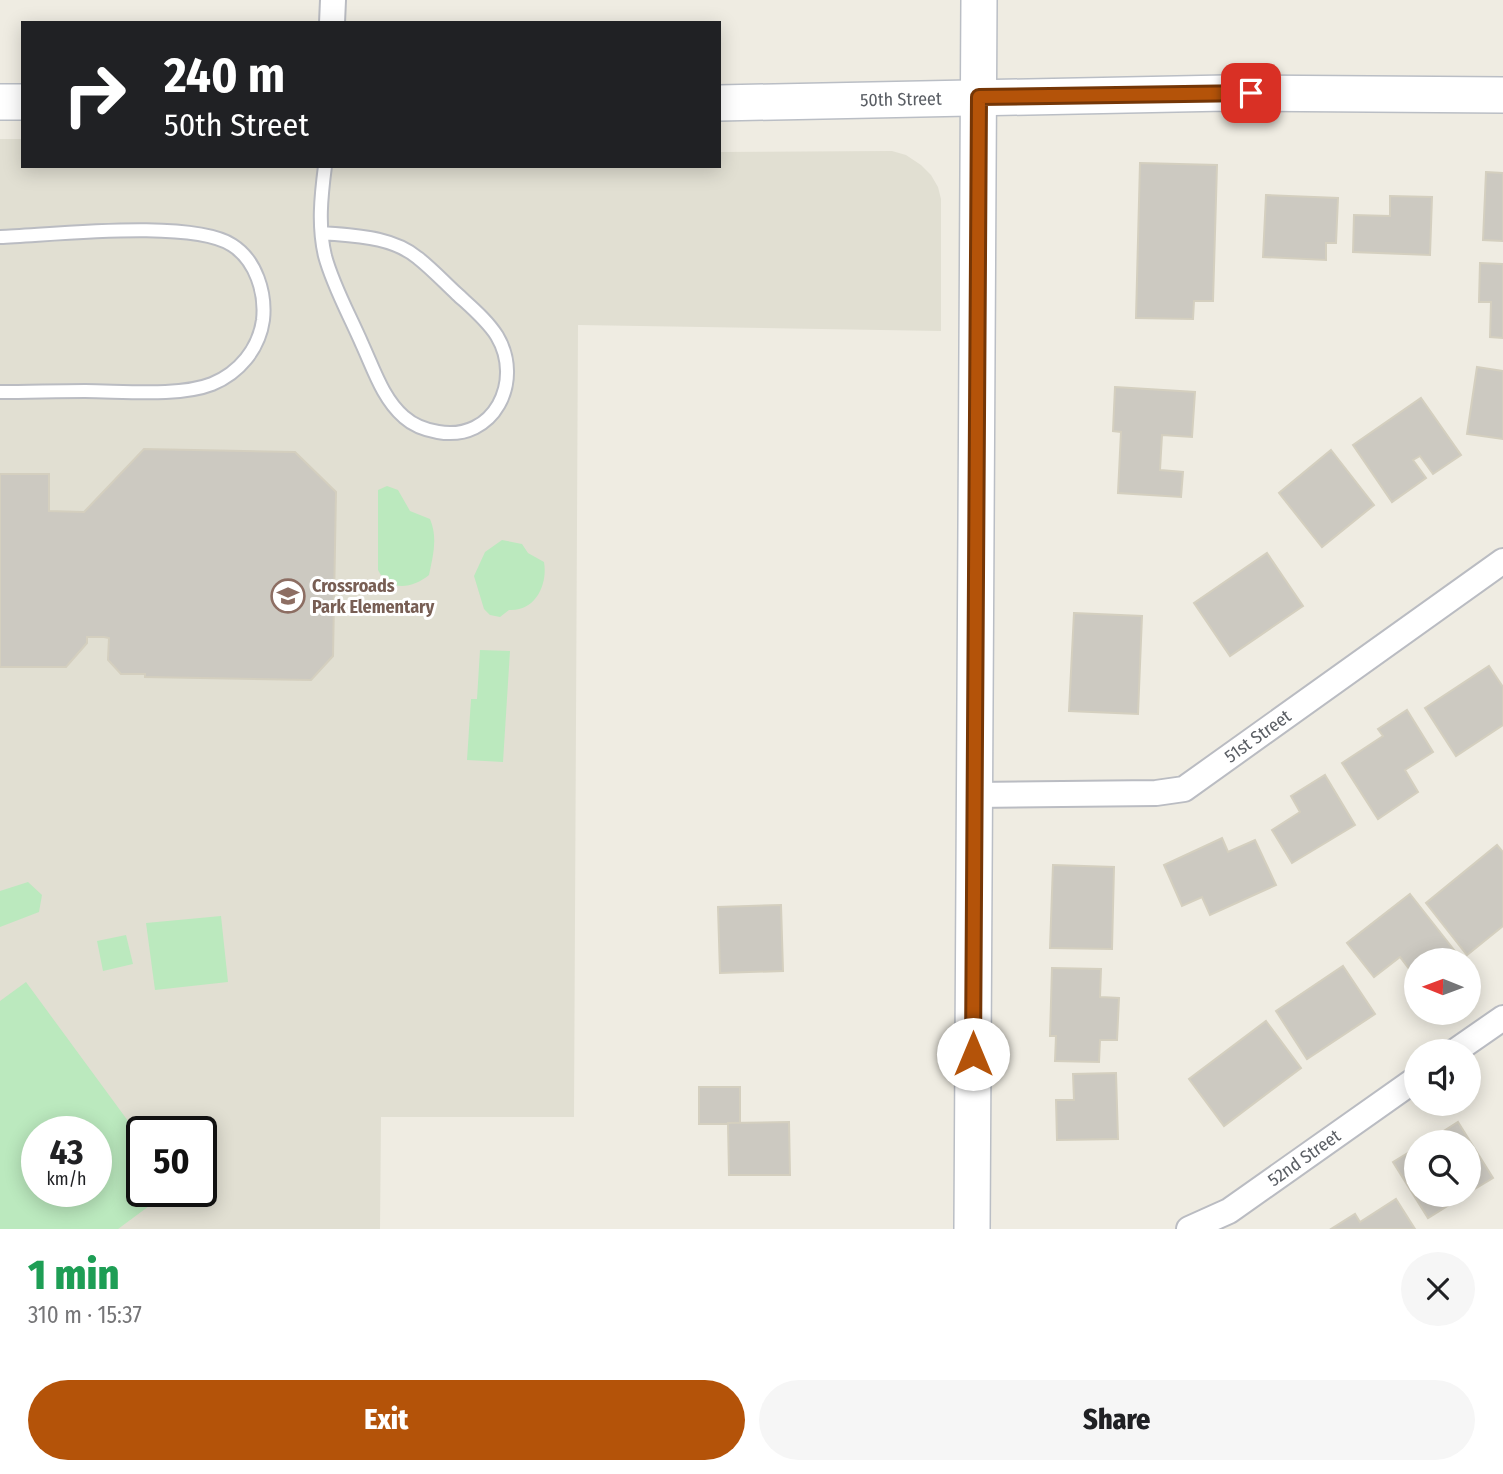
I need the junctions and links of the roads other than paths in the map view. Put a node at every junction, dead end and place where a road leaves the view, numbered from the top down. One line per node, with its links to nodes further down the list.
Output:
1 (333, 0): 3 (street)
2 (979, 0): 5 (main road)
3 (332, 21)
4 (1503, 95): 5 (main road, 50th Street)
5 (979, 97): 6 (main road, 50th Street); 14 (main road)
6 (721, 103)
7 (325, 168): 9 (lane)
8 (0, 228): 10 (lane)
9 (322, 233): 9 (lane)
10 (24, 236): 11 (lane); 12 (lane)
11 (0, 237)
12 (0, 392)
13 (1503, 561): 14 (street, 51st Street)
14 (974, 795): 18 (main road)
15 (1503, 1017): 16 (street)
16 (1472, 1039)
17 (1404, 1087): 19 (street, 52nd Street)
18 (972, 1229)
19 (1189, 1229)

